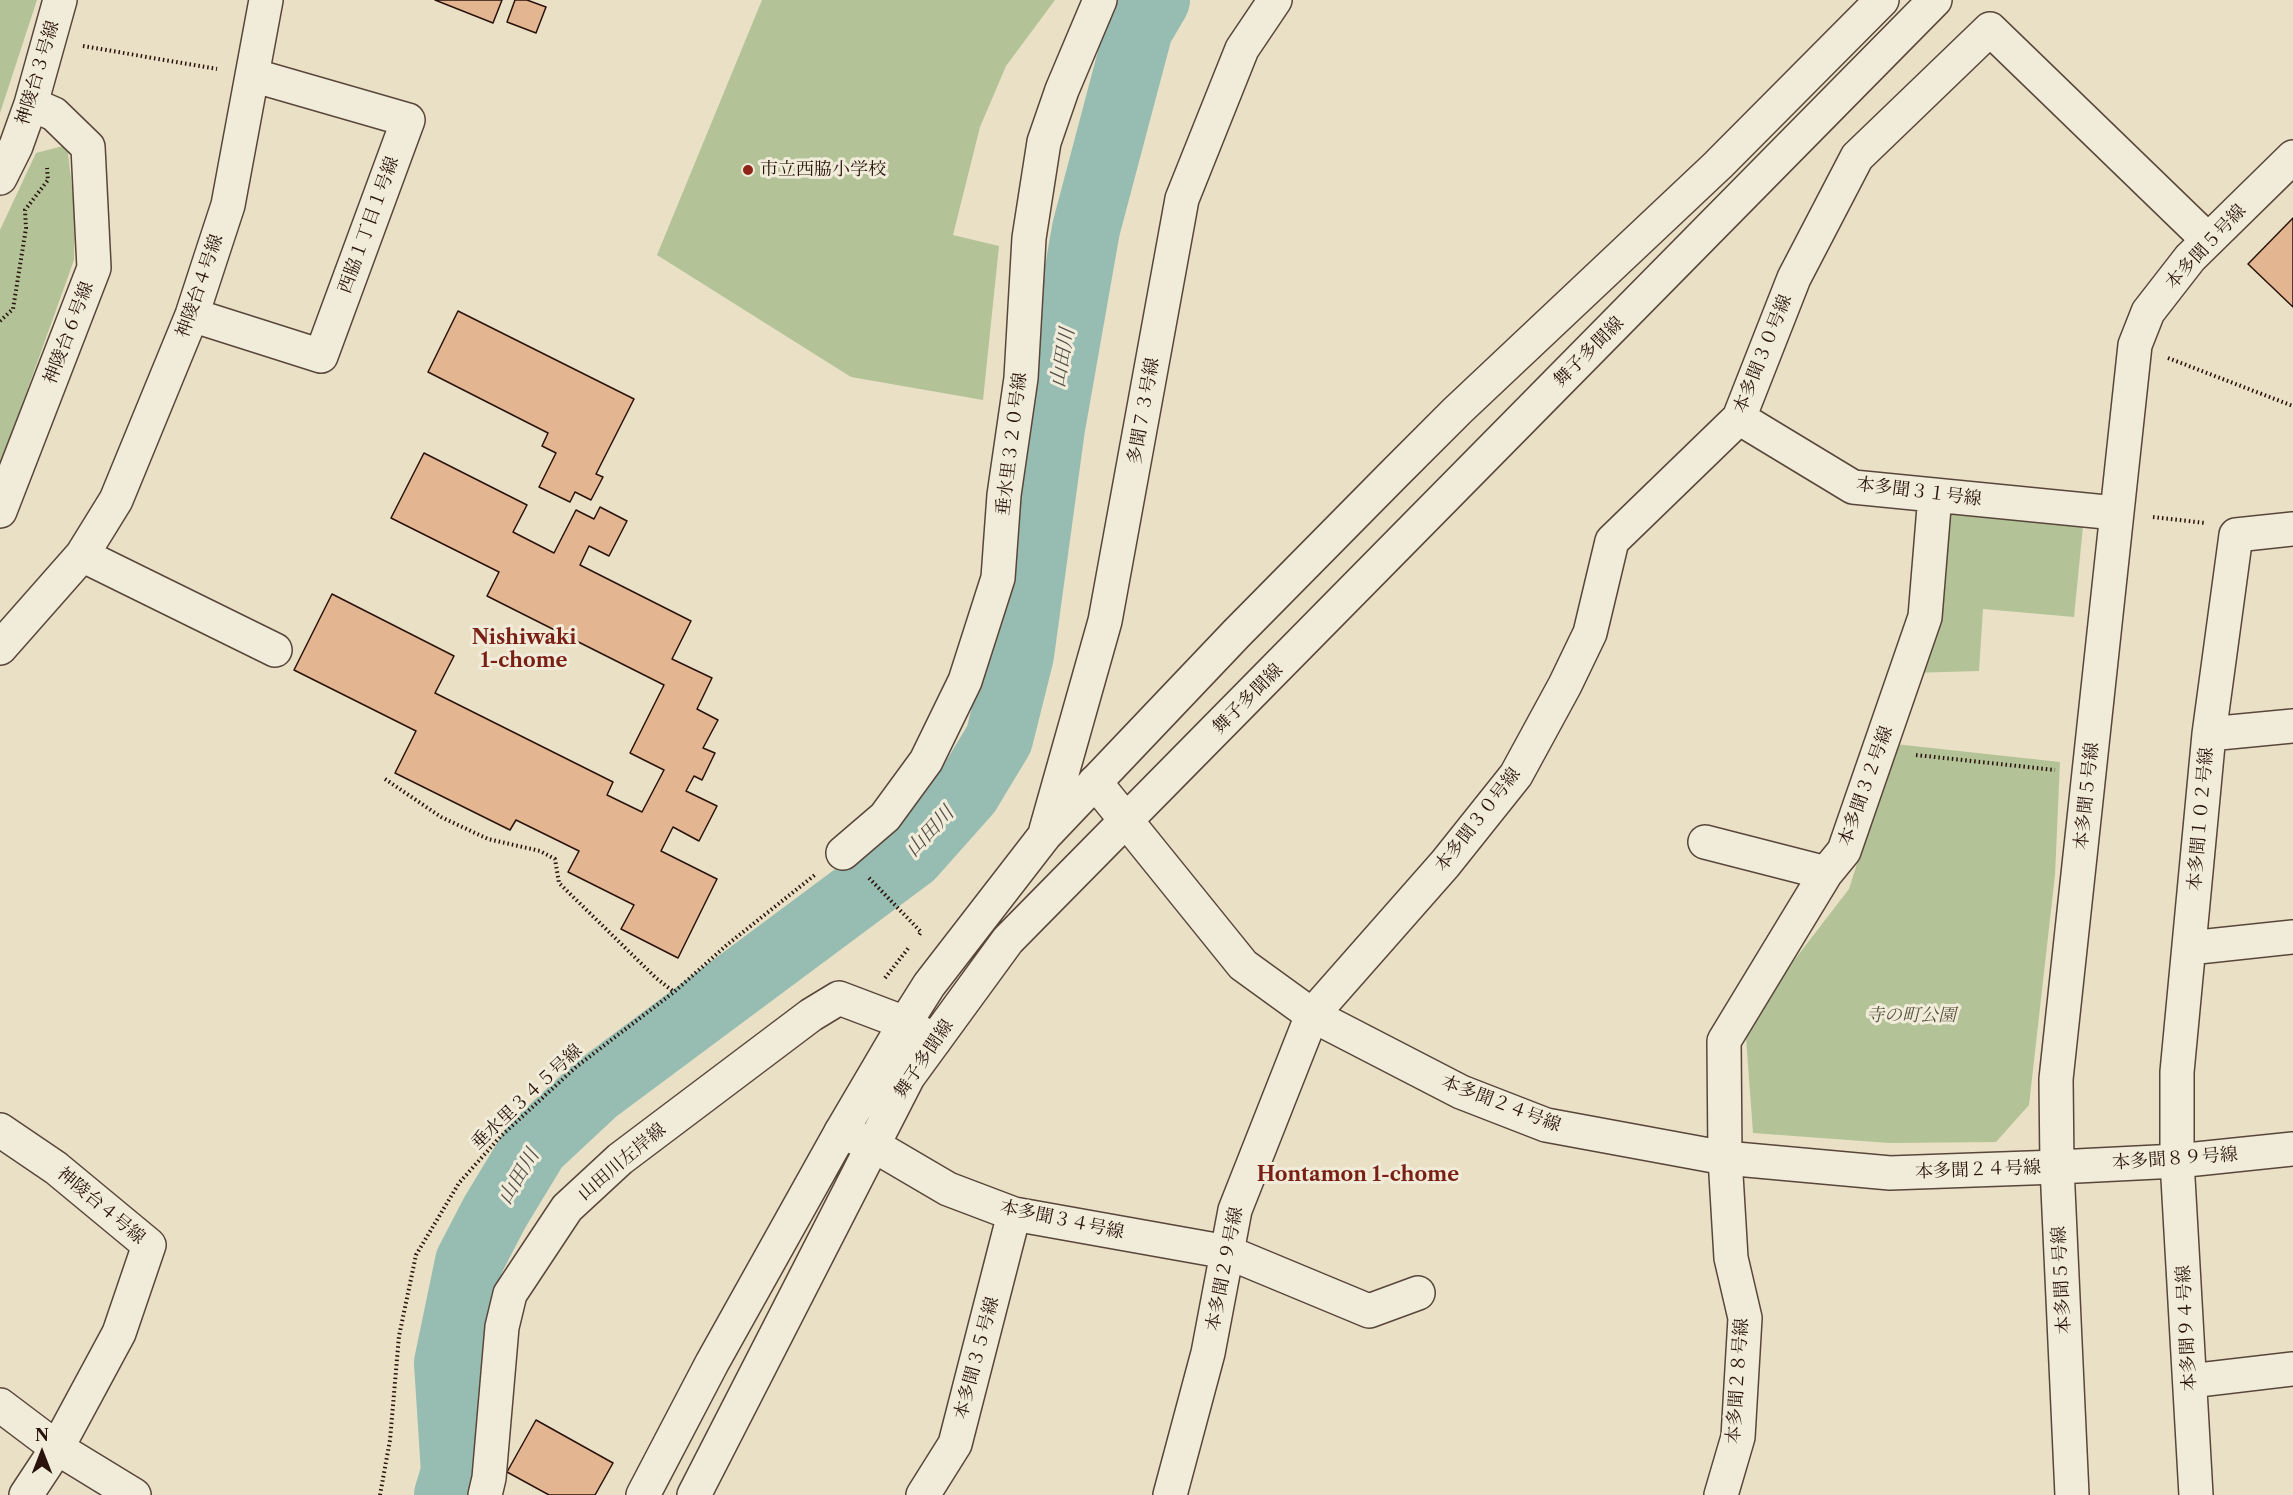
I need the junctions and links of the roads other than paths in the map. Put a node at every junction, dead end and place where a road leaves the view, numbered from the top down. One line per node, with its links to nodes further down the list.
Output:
1 (60, 0): 8 (street, 神陵台３号線)
2 (266, 0): 7 (street, 神陵台４号線)
3 (1101, 0): 27 (street, 垂水里３２０号線)
4 (1275, 0): 25 (street, 多聞７３号線)
5 (1882, 0): 23 (street, 舞子多聞線)
6 (1935, 0): 24 (street, 舞子多聞線)
7 (252, 75): 12 (street, 神陵台４号線); 12 (street, 西脇１丁目１号線)
8 (43, 109): 10 (street, 神陵台３号線); 15 (street, 神陵台６号線)
9 (2293, 157): 11 (street, 本多聞５号線)
10 (0, 178)
11 (2208, 240): 13 (street, 本多聞３０号線); 16 (street, 本多聞５号線)
12 (192, 315): 18 (street, 神陵台４号線)
13 (1739, 418): 14 (street, 本多聞３１号線); 31 (street, 本多聞３０号線)
14 (1935, 495): 16 (street, 本多聞３１号線); 28 (street, 本多聞３２号線)
15 (0, 511)
16 (2116, 513): 40 (street, 本多聞５号線)
17 (2293, 529): 22 (street, 本多聞１０２号線)
18 (82, 555): 19 (street, 神陵台４号線); 20 (street)
19 (0, 648)
20 (275, 650)
21 (2293, 726): 22 (street)
22 (2209, 734): 30 (street, 本多聞１０２号線)
23 (1095, 782): 24 (street, 本多聞２４号線); 25 (street, 舞子多聞線)
24 (1127, 822): 31 (street, 本多聞２４号線); 33 (street, 舞子多聞線)
25 (1045, 835): 32 (street, 舞子多聞線)
26 (1705, 842): 28 (street)
27 (843, 853)
28 (1826, 873): 38 (street, 本多聞３２号線)
29 (2293, 937): 30 (street)
30 (2189, 948): 39 (street, 本多聞１０２号線)
31 (1312, 1015): 38 (street, 本多聞２４号線); 42 (street, 本多聞２９号線)
32 (905, 1023): 33 (street, 山田川左岸線); 35 (street, 舞子多聞線); 50 (street, 山田川左岸線)
33 (934, 1041): 36 (street, 舞子多聞線)
34 (0, 1130): 47 (street, 神陵台４号線)
35 (841, 1132): 36 (street, 本多聞３４号線); 51 (street, 舞子多聞線)
36 (873, 1145): 41 (street, 本多聞３４号線); 52 (street, 舞子多聞線)
37 (2293, 1149): 39 (street, 本多聞８９号線)
38 (1725, 1158): 40 (street, 本多聞２４号線); 55 (street, 本多聞２８号線)
39 (2177, 1161): 40 (street, 本多聞８９号線); 45 (street, 本多聞９４号線)
40 (2057, 1167): 56 (street, 本多聞５号線)
41 (1014, 1214): 42 (street, 本多聞３４号線); 53 (street, 本多聞３５号線)
42 (1227, 1252): 43 (street, 本多聞３４号線); 54 (street, 本多聞２９号線)
43 (1418, 1293)
44 (2293, 1369): 45 (street)
45 (2190, 1381): 57 (street, 本多聞９４号線)
46 (0, 1405): 47 (street)
47 (57, 1448): 48 (street, 神陵台４号線); 49 (street)
48 (26, 1495)
49 (134, 1495)
50 (485, 1495)
51 (643, 1495)
52 (694, 1495)
53 (923, 1495)
54 (1170, 1495)
55 (1721, 1495)
56 (2072, 1495)
57 (2196, 1495)

